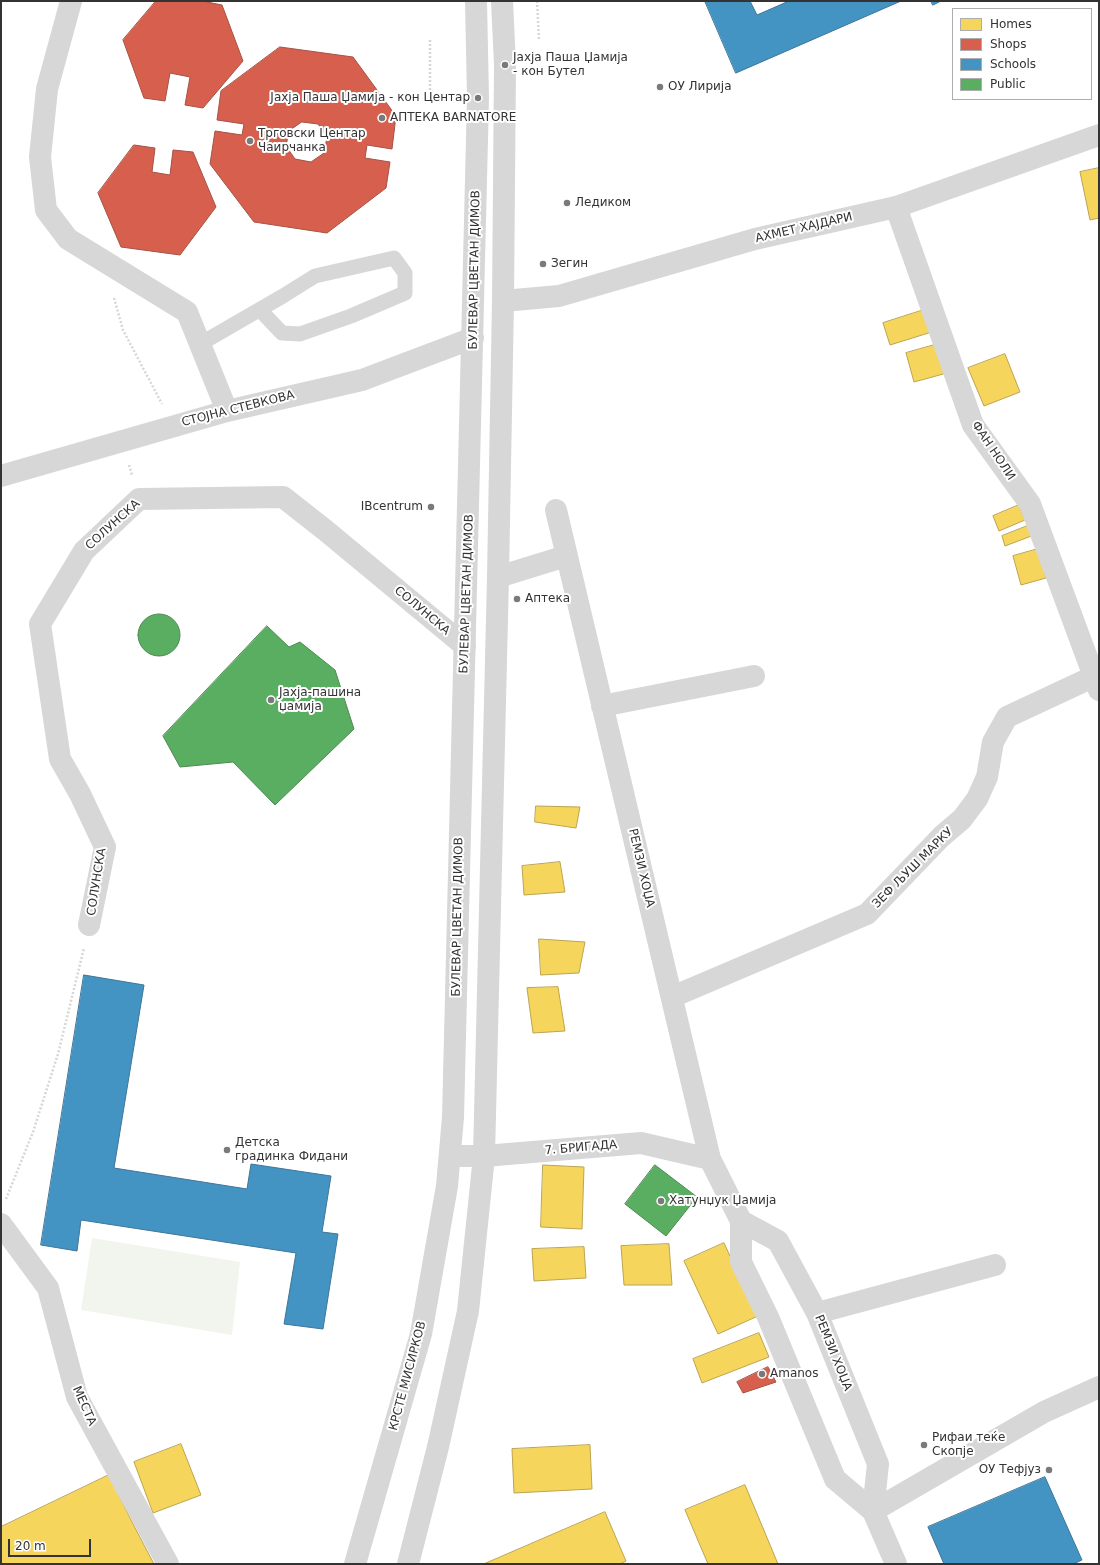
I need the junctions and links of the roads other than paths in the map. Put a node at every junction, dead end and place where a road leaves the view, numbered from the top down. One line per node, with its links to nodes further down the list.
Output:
1 (71, 1): 9 (street)
2 (476, 1): 8 (street, БУЛЕВАР ЦВЕТАН ДИМОВ)
3 (502, 1): 6 (street)
4 (1099, 135): 5 (street, АХМЕТ ХАЈДАРИ)
5 (896, 207): 6 (street, АХМЕТ ХАЈДАРИ); 17 (street, ФАН НОЛИ)
6 (503, 301): 14 (street)
7 (260, 310): 7 (lane); 9 (lane)
8 (473, 338): 10 (street, СТОЈНА СТЕВКОВА); 15 (street, БУЛЕВАР ЦВЕТАН ДИМОВ)
9 (200, 344): 10 (street)
10 (227, 410): 11 (street, СТОЈНА СТЕВКОВА)
11 (1, 476)
12 (556, 510): 13 (street, РЕМЗИ ХОЏА)
13 (566, 556): 14 (street); 18 (street, РЕМЗИ ХОЏА)
14 (498, 577): 22 (street)
15 (465, 646): 19 (street, СОЛУНСКА); 21 (street, БУЛЕВАР ЦВЕТАН ДИМОВ)
16 (754, 676): 18 (street)
17 (1097, 681): 20 (street, ЗЕФ ЉУШ МАРКУ)
18 (602, 706): 20 (street, РЕМЗИ ХОЏА)
19 (90, 925)
20 (672, 997): 23 (street, РЕМЗИ ХОЏА)
21 (450, 1156): 22 (street, 7. БРИГАДА); 24 (street, БУЛЕВАР ЦВЕТАН ДИМОВ)
22 (484, 1156): 23 (street, 7. БРИГАДА); 33 (street)
23 (710, 1159): 26 (street, РЕМЗИ ХОЏА)
24 (447, 1186): 32 (street, КРСТЕ МИСИРКОВ)
25 (2, 1214): 31 (street, МЕСТА)
26 (741, 1220): 28 (street, РЕМЗИ ХОЏА); 30 (street, РЕМЗИ ХОЏА)
27 (995, 1265): 28 (street)
28 (817, 1313): 30 (street, РЕМЗИ ХОЏА)
29 (1098, 1390): 30 (street)
30 (873, 1511): 34 (street, РЕМЗИ ХОЏА)
31 (168, 1564)
32 (355, 1564)
33 (408, 1564)
34 (896, 1564)

